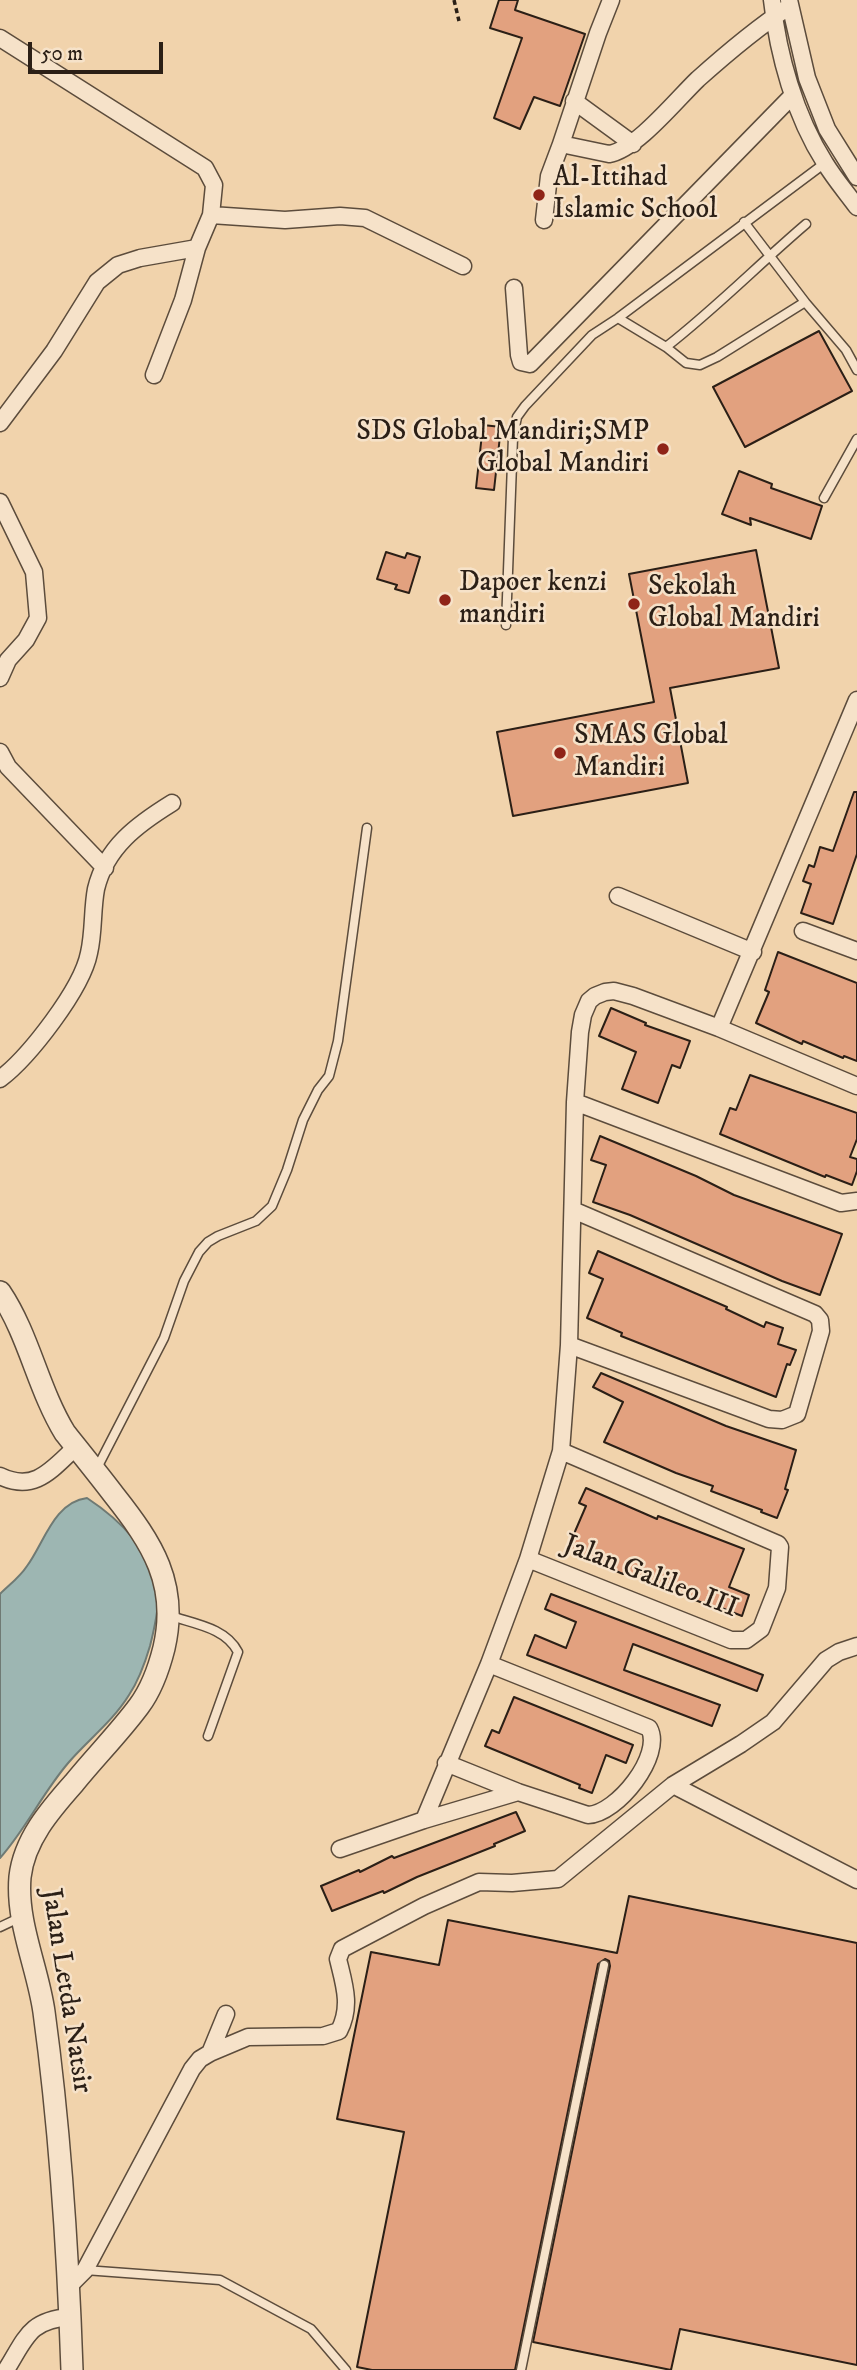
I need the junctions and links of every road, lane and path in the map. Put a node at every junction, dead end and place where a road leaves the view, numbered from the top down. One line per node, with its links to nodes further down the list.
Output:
1 (454, 0): 5 (path)
2 (611, 0): 8 (street)
3 (790, 3): 4 (street); 12 (street)
4 (773, 8): 7 (street); 10 (street)
5 (459, 21)
6 (0, 38): 14 (street)
7 (793, 95): 11 (street); 21 (street)
8 (574, 102): 9 (street); 10 (street)
9 (561, 144): 10 (street); 15 (street)
10 (633, 144)
11 (825, 163): 13 (street); 16 (lane)
12 (857, 177)
13 (857, 207)
14 (211, 215): 18 (street); 20 (street)
15 (544, 220)
16 (744, 222): 19 (lane); 23 (lane)
17 (806, 224): 19 (lane)
18 (197, 248): 26 (street); 27 (street)
19 (768, 256): 22 (lane); 24 (lane)
20 (463, 266)
21 (514, 288)
22 (805, 302): 24 (lane); 25 (lane)
23 (618, 318): 24 (lane); 31 (lane)
24 (666, 347)
25 (857, 370)
26 (154, 375)
27 (0, 424)
28 (857, 439): 29 (lane)
29 (824, 498)
30 (0, 502): 32 (street)
31 (506, 625)
32 (0, 678)
33 (857, 700): 41 (street)
34 (0, 752): 37 (street)
35 (172, 803): 37 (street)
36 (367, 828): 52 (lane)
37 (105, 868): 43 (street)
38 (618, 896): 41 (street)
39 (803, 931): 40 (street)
40 (857, 951)
41 (753, 952): 42 (street)
42 (719, 1028): 44 (street); 45 (street)
43 (0, 1079)
44 (857, 1086)
45 (575, 1102): 46 (street); 47 (street)
46 (857, 1201)
47 (573, 1210): 49 (street); 49 (street)
48 (0, 1293): 50 (street, Jalan Letda Natsir)
49 (569, 1345): 51 (street)
50 (76, 1447): 52 (street, Jalan Letda Natsir); 53 (street)
51 (561, 1451): 54 (street); 54 (street, Jalan Galileo III)
52 (95, 1471): 55 (street, Jalan Letda Natsir)
53 (0, 1476)
54 (528, 1559): 57 (street)
55 (168, 1615): 58 (lane); 65 (street, Jalan Letda Natsir)
56 (857, 1646): 60 (street)
57 (489, 1664): 59 (street); 61 (street)
58 (208, 1736)
59 (446, 1763): 61 (street); 62 (street)
60 (673, 1785): 64 (street); 69 (street)
61 (518, 1792): 62 (street)
62 (424, 1820): 63 (street)
63 (340, 1849)
64 (857, 1880)
65 (22, 1916): 66 (lane); 71 (street, Jalan Letda Natsir)
66 (0, 1927)
67 (604, 1965): 76 (lane)
68 (226, 2014): 69 (street)
69 (209, 2053): 70 (street)
70 (85, 2270): 71 (street); 75 (lane)
71 (69, 2287): 72 (street, Jalan Letda Natsir)
72 (70, 2317): 73 (street); 74 (street, Jalan Letda Natsir)
73 (6, 2370)
74 (72, 2370)
75 (346, 2370)
76 (521, 2370)

